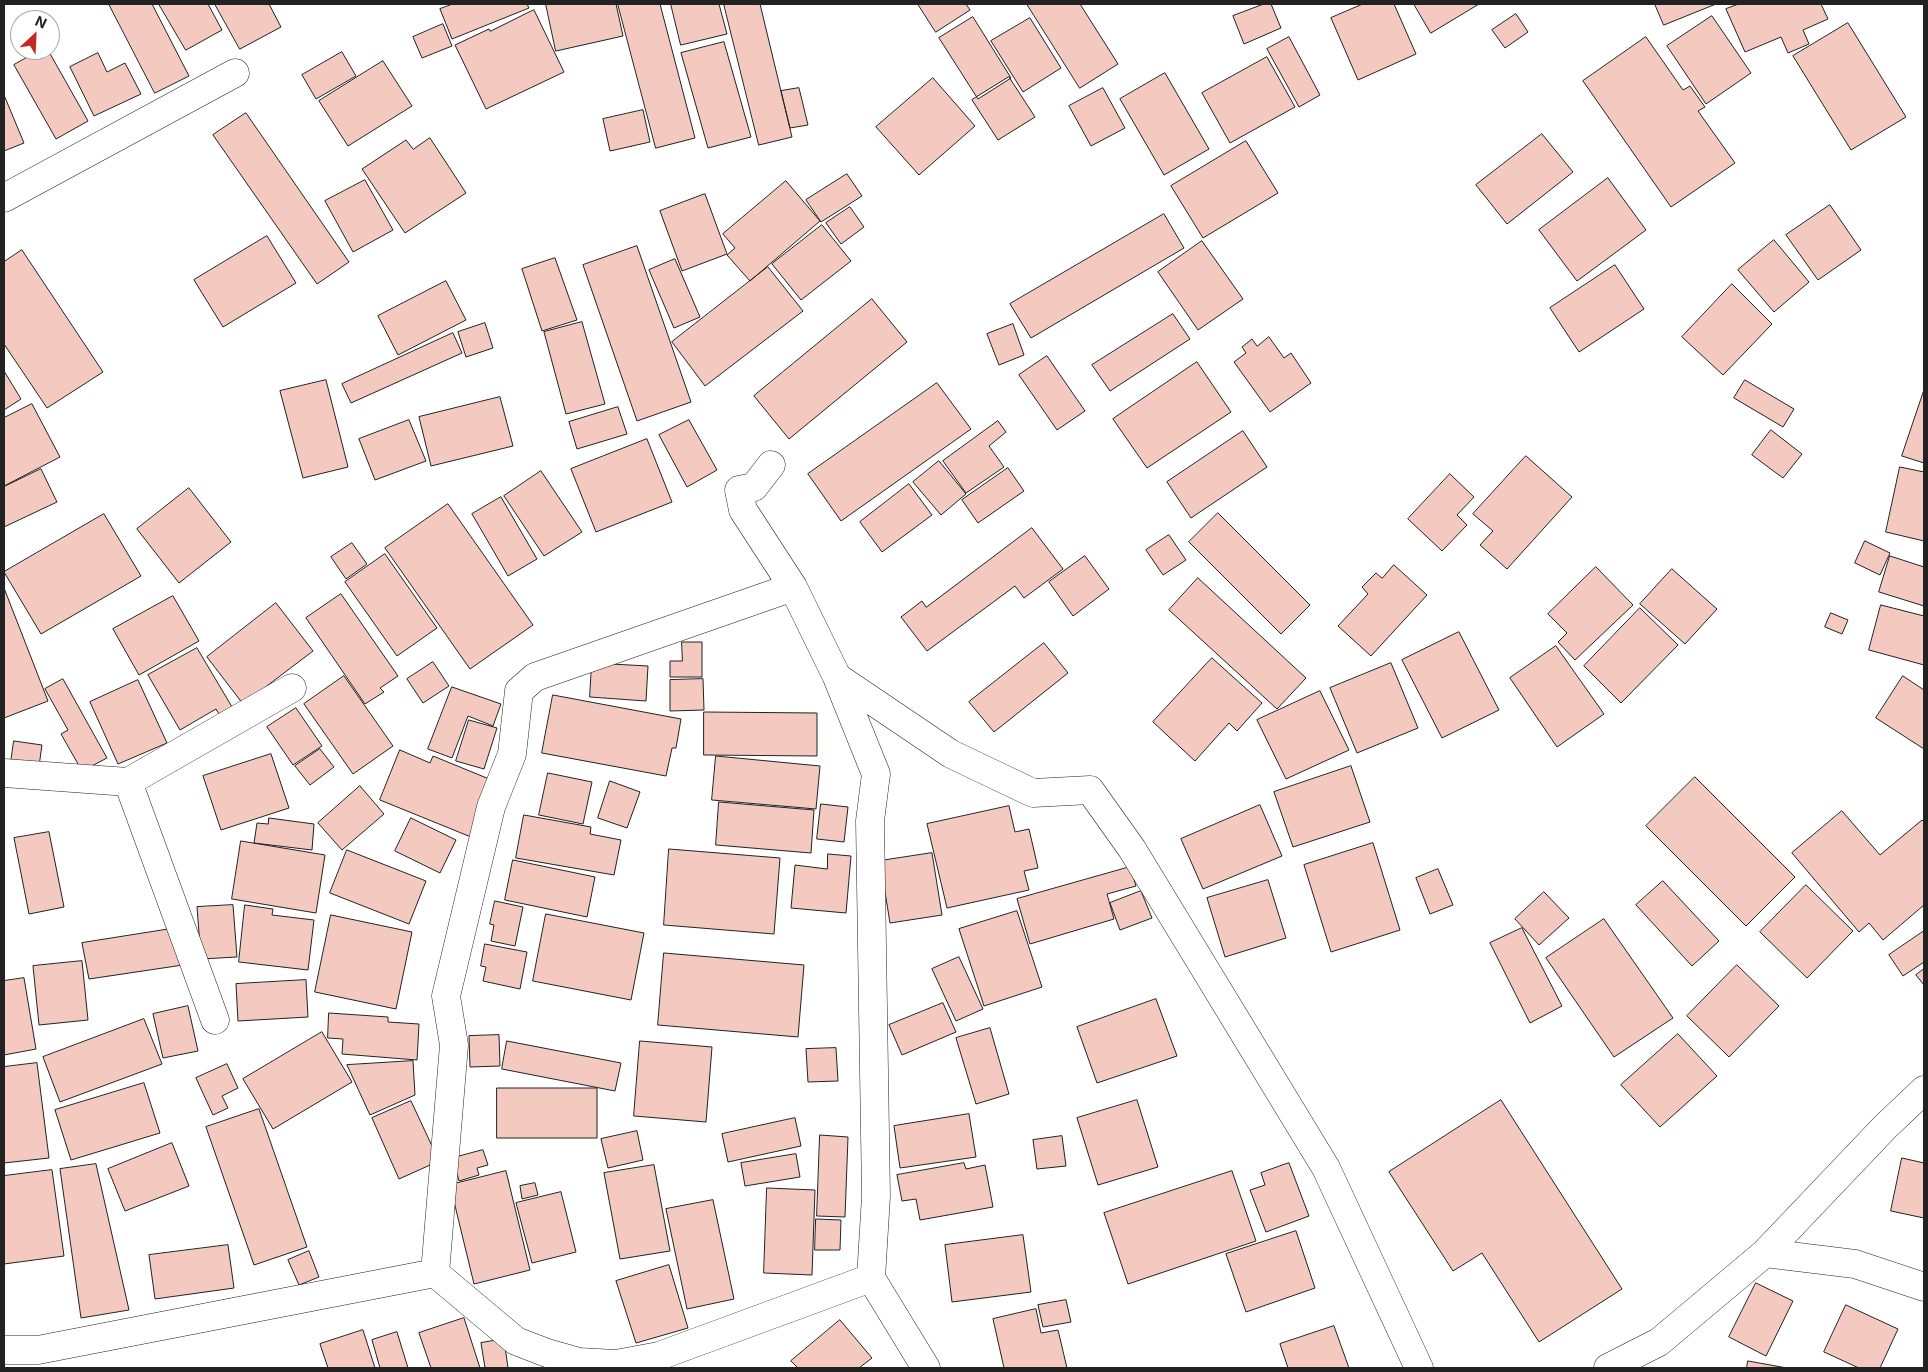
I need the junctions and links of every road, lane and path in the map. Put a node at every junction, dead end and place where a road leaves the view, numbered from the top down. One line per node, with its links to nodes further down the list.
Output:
1 (234, 73): 2 (street)
2 (4, 198)
3 (771, 464): 4 (street)
4 (793, 586): 5 (street); 12 (street)
5 (838, 677): 13 (street); 17 (street)
6 (292, 688): 8 (street)
7 (4, 773): 8 (street)
8 (128, 782): 9 (street)
9 (215, 1020)
10 (1924, 1090): 11 (street)
11 (1764, 1253): 14 (street); 18 (street)
12 (435, 1273): 13 (street); 15 (street)
13 (871, 1278): 16 (street)
14 (1924, 1287)
15 (4, 1350)
16 (926, 1368)
17 (1419, 1368)
18 (1608, 1368)

